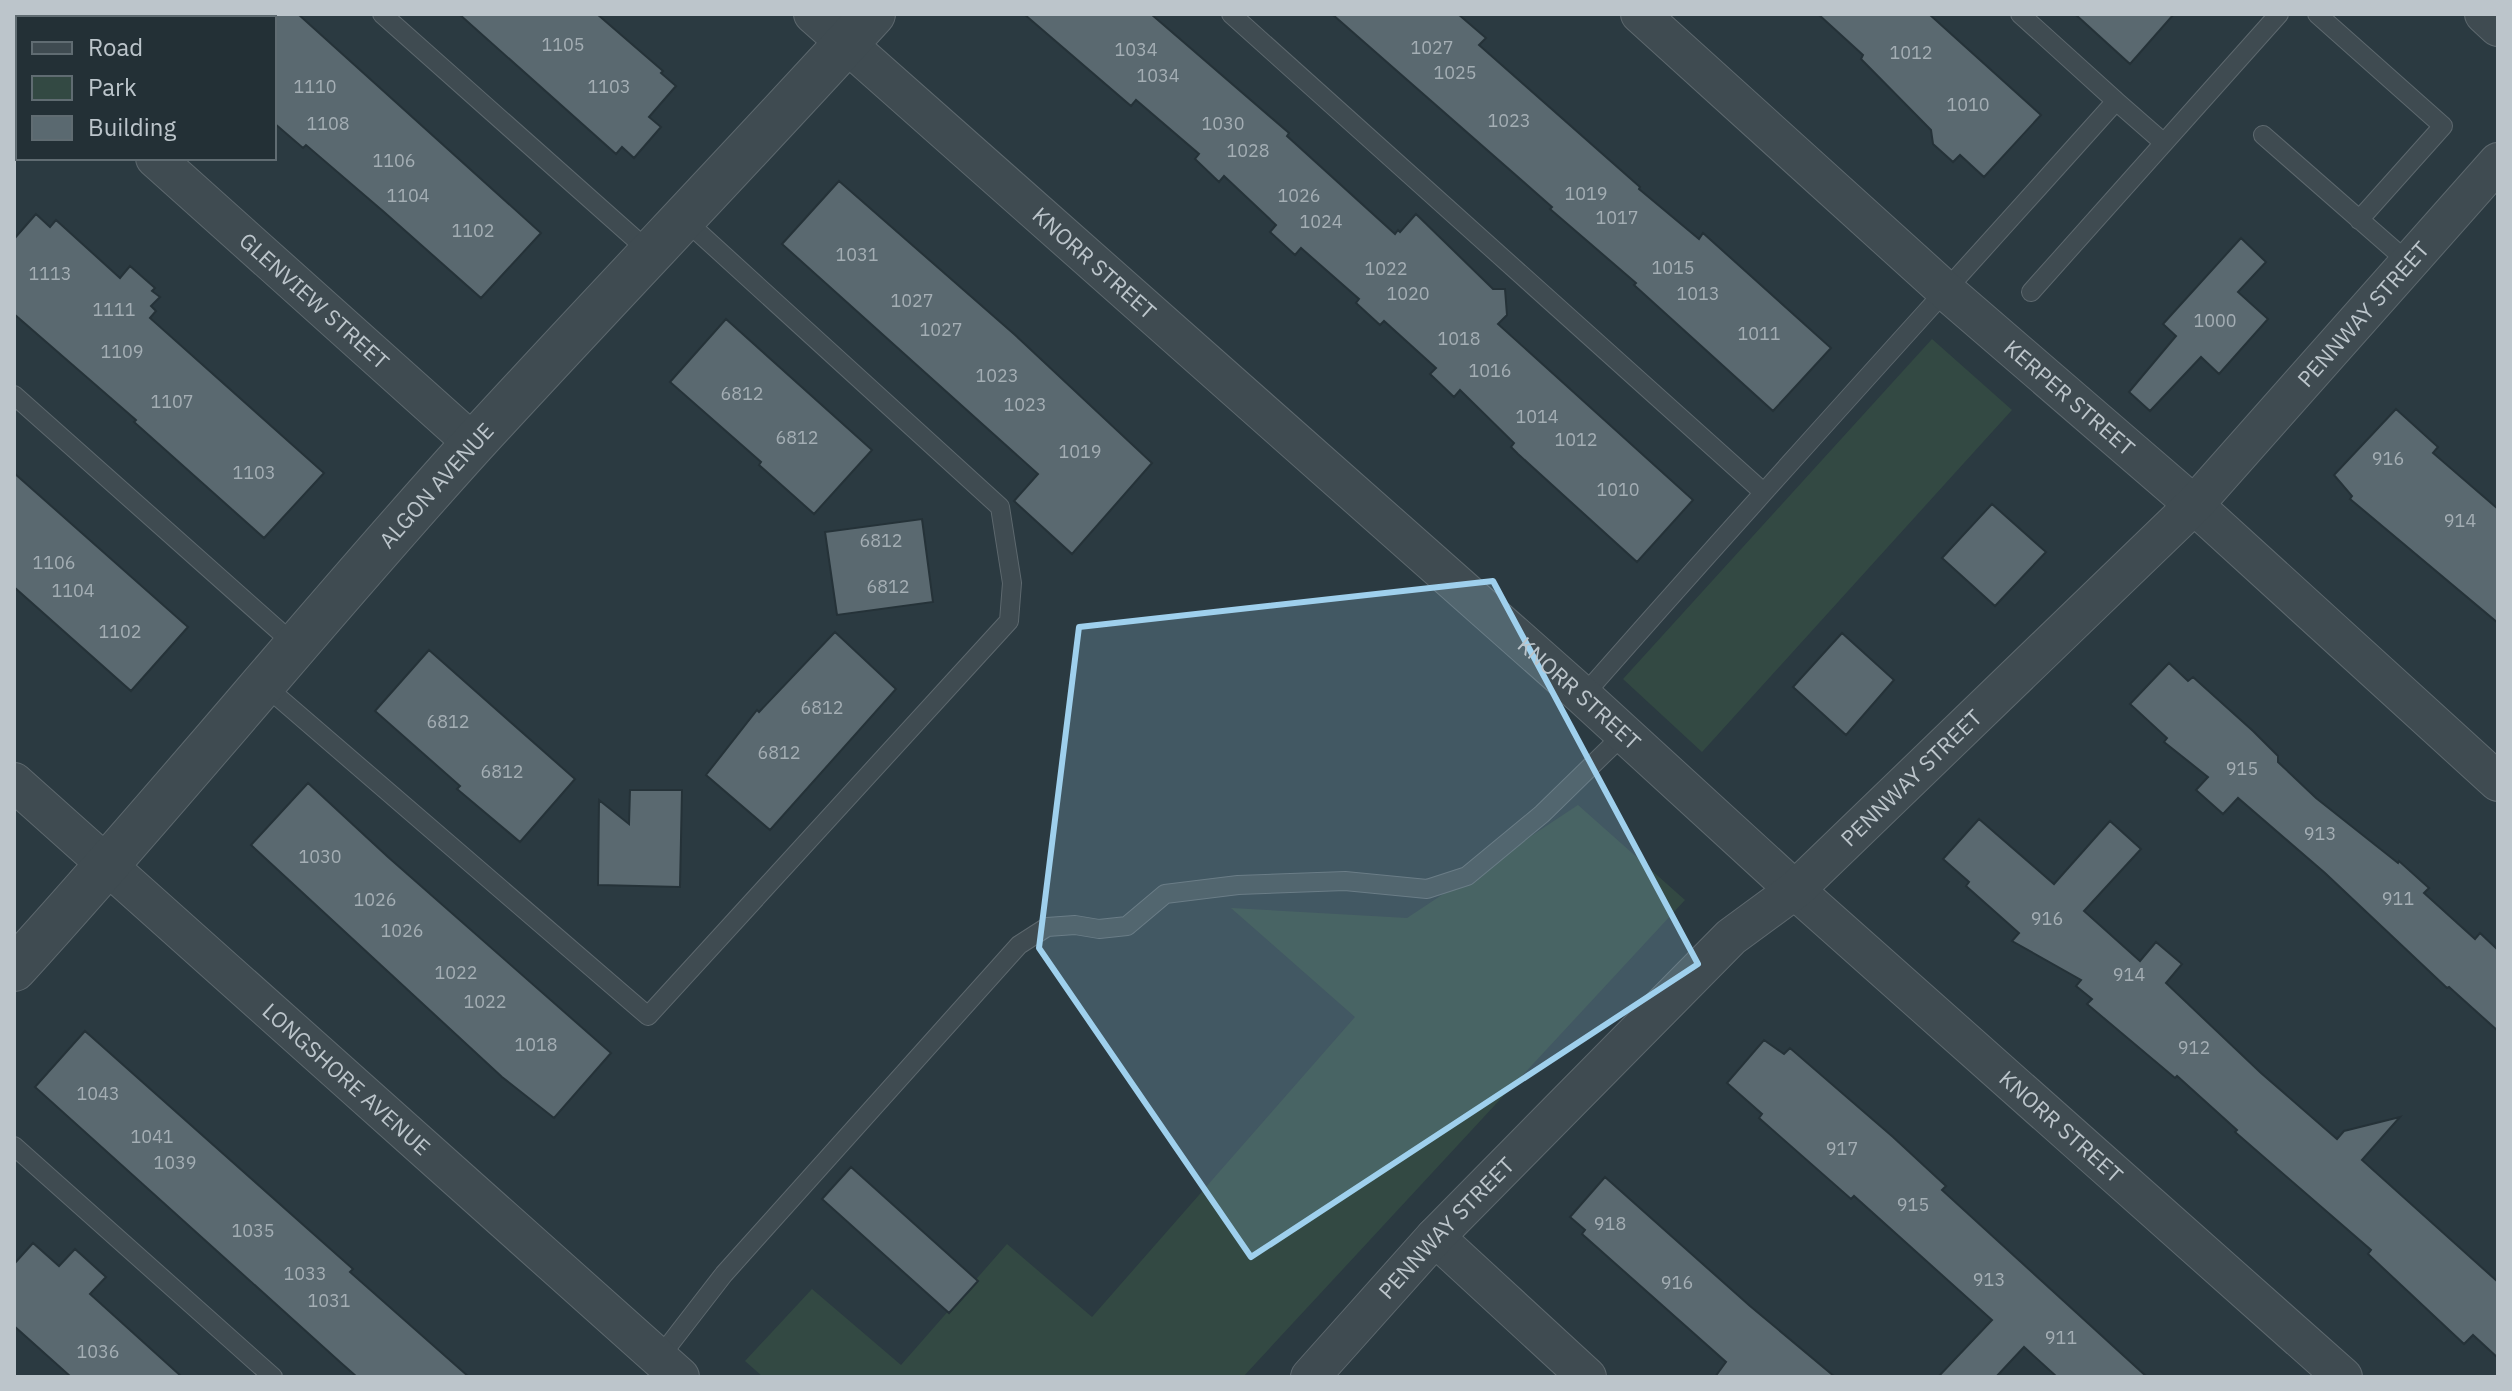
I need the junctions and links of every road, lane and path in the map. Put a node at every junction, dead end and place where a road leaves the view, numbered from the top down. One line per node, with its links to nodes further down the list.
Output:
1 (382, 14): 18 (lane)
2 (813, 14): 10 (street, KNORR STREET)
3 (1231, 14): 24 (lane)
4 (1640, 14): 20 (street, KERPER STREET)
5 (2020, 14): 11 (lane)
6 (2279, 14): 13 (lane)
7 (2317, 14): 17 (lane)
8 (2484, 14): 9 (street)
9 (2498, 27)
10 (859, 29): 16 (street, ALGON AVENUE); 28 (street, KNORR STREET)
11 (2116, 101): 13 (lane); 20 (lane)
12 (2263, 135): 17 (lane)
13 (2164, 143): 21 (lane)
14 (157, 160): 23 (street, GLENVIEW STREET)
15 (2498, 162): 19 (street, PENNWAY STREET)
16 (685, 220): 18 (street, ALGON AVENUE); 27 (lane)
17 (2359, 220): 19 (lane)
18 (652, 254): 23 (street, ALGON AVENUE)
19 (2408, 262): 25 (street, PENNWAY STREET)
20 (1946, 291): 24 (lane); 25 (street, KERPER STREET)
21 (2031, 292)
22 (14, 395): 26 (lane)
23 (474, 444): 26 (street, ALGON AVENUE)
24 (1762, 491): 28 (lane)
25 (2194, 505): 31 (street, KERPER STREET); 33 (street, PENNWAY STREET)
26 (295, 645): 27 (street, ALGON AVENUE)
27 (262, 683): 32 (street, ALGON AVENUE)
28 (1583, 696): 29 (street, KNORR STREET)
29 (1624, 734): 33 (street, KNORR STREET); 37 (lane)
30 (14, 782): 32 (street, LONGSHORE AVENUE)
31 (2498, 782)
32 (107, 866): 34 (street, ALGON AVENUE); 37 (street, LONGSHORE AVENUE)
33 (1795, 890): 36 (street, PENNWAY STREET); 41 (street, KNORR STREET)
34 (14, 969)
35 (14, 1146): 38 (lane)
36 (1435, 1237): 39 (street, PENNWAY STREET); 40 (street)
37 (670, 1368)
38 (273, 1377)
39 (1310, 1377)
40 (1587, 1377)
41 (2343, 1377)

